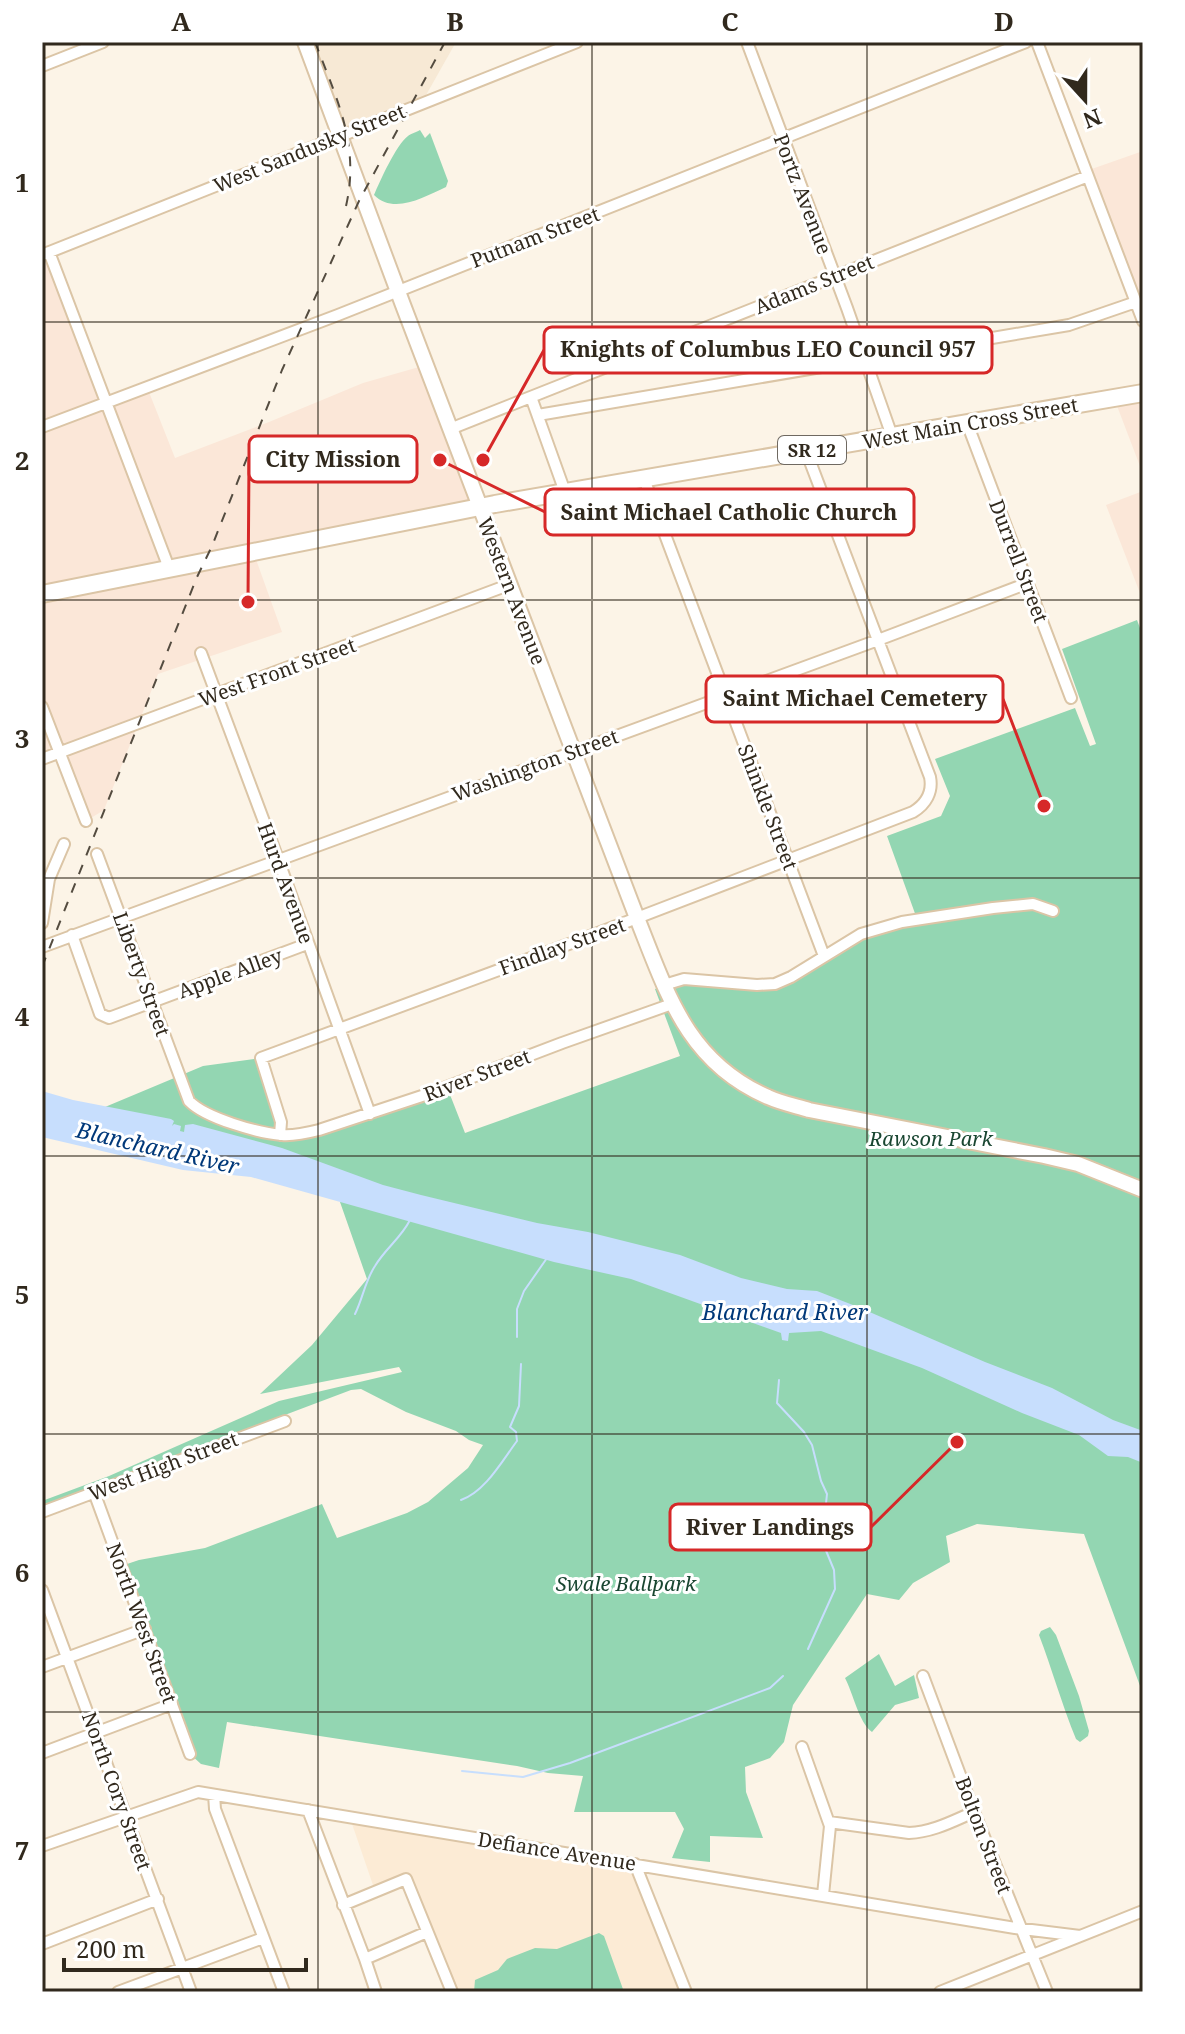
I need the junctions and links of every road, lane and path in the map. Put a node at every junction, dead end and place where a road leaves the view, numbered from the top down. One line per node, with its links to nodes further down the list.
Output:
1 (103, 42): 7 (street)
2 (305, 42): 8 (main road, Western Avenue)
3 (577, 42): 8 (street, West Sandusky Street)
4 (747, 42): 9 (street, Portz Avenue)
5 (1026, 42): 9 (street, Putnam Street)
6 (1037, 42): 10 (street)
7 (42, 66)
8 (340, 136): 11 (street, West Sandusky Street); 13 (main road, Western Avenue)
9 (782, 139): 12 (street, Portz Avenue); 13 (street, Putnam Street)
10 (1088, 176): 12 (street, Adams Street); 14 (street)
11 (44, 254): 19 (street)
12 (834, 277): 16 (street, Portz Avenue); 18 (street, Adams Street)
13 (397, 291): 19 (street, Putnam Street); 23 (main road, Western Avenue)
14 (1136, 302): 15 (street); 16 (street)
15 (1143, 321)
16 (865, 358): 20 (street); 24 (street, Portz Avenue)
17 (1143, 393): 21 (highway, West Main Cross Street / SR 12)
18 (531, 397): 20 (street); 23 (street, Adams Street)
19 (106, 402): 22 (street, Putnam Street); 29 (street)
20 (538, 415): 27 (street)
21 (967, 423): 24 (highway, West Main Cross Street / SR 12); 30 (street, Durrell Street)
22 (42, 427)
23 (450, 429): 28 (main road, Western Avenue)
24 (892, 436): 25 (highway, West Main Cross Street / SR 12)
25 (806, 451): 26 (highway, West Main Cross Street / SR 12); 33 (street)
26 (644, 479): 27 (highway, West Main Cross Street / SR 12); 36 (street, Shinkle Street)
27 (565, 492): 28 (highway, West Main Cross Street / SR 12)
28 (480, 507): 29 (highway, West Main Cross Street / SR 12); 31 (main road, Western Avenue)
29 (169, 568): 32 (highway, West Main Cross Street / SR 12)
30 (1028, 583): 33 (street, Washington Street); 37 (street, Durrell Street)
31 (511, 584): 35 (street, West Front Street); 39 (main road, Western Avenue)
32 (42, 594)
33 (878, 640): 36 (street, Washington Street); 46 (street, Findlay Street)
34 (201, 653): 35 (street, Hurd Avenue)
35 (217, 694): 40 (street, West Front Street); 45 (street, Hurd Avenue)
36 (726, 695): 39 (street, Washington Street); 46 (street, Shinkle Street)
37 (1071, 698)
38 (42, 707): 40 (street)
39 (574, 751): 45 (street, Washington Street); 49 (main road, Western Avenue)
40 (59, 752): 41 (street, West Front Street); 42 (street)
41 (42, 759)
42 (86, 821)
43 (64, 844): 50 (street)
44 (97, 854): 48 (street, Liberty Street)
45 (278, 859): 48 (street, Washington Street); 52 (street, Hurd Avenue)
46 (788, 861): 49 (street, Findlay Street); 54 (street, Shinkle Street)
47 (1053, 911): 54 (street)
48 (120, 918): 51 (street, Washington Street); 56 (street, Liberty Street)
49 (637, 918): 55 (main road, Western Avenue); 58 (street, Findlay Street)
50 (42, 923)
51 (72, 935): 53 (street, Washington Street); 56 (street, Apple Alley)
52 (307, 944): 56 (street, Apple Alley); 58 (street, Hurd Avenue)
53 (42, 947)
54 (824, 956): 55 (street)
55 (664, 985): 57 (main road, Western Avenue)
56 (152, 1002): 60 (street, Liberty Street)
57 (672, 1004): 59 (street, River Street); 61 (main road, Western Avenue)
58 (338, 1029): 59 (street, Hurd Avenue); 60 (street, Findlay Street)
59 (370, 1114): 60 (street, River Street)
60 (280, 1135)
61 (1143, 1190)
62 (285, 1421): 63 (street, West High Street)
63 (94, 1492): 64 (street, West High Street); 66 (street, North West Street)
64 (42, 1512)
65 (42, 1590): 67 (street, North Cory Street)
66 (145, 1629): 67 (street); 70 (street, North West Street)
67 (67, 1658): 68 (street); 71 (street, North Cory Street)
68 (42, 1667)
69 (923, 1676): 77 (street, Bolton Street)
70 (172, 1704): 71 (street); 74 (street, North West Street)
71 (96, 1733): 73 (street); 78 (street, North Cory Street)
72 (802, 1747): 79 (street)
73 (42, 1753)
74 (190, 1754)
75 (214, 1795): 76 (street, Defiance Avenue); 78 (street, Defiance Avenue); 89 (street)
76 (308, 1810): 81 (street, Defiance Avenue); 84 (street)
77 (974, 1812): 79 (street); 86 (street, Bolton Street)
78 (126, 1816): 80 (street, Defiance Avenue); 83 (street, North Cory Street)
79 (829, 1822): 82 (street)
80 (42, 1846)
81 (635, 1864): 82 (street, Defiance Avenue); 99 (street)
82 (823, 1895): 86 (street, Defiance Avenue)
83 (158, 1899): 90 (street); 93 (street, North Cory Street)
84 (343, 1905): 87 (street); 92 (street)
85 (1143, 1911): 88 (street)
86 (1022, 1928): 88 (street, Defiance Avenue); 91 (street, Bolton Street)
87 (427, 1932): 92 (street); 98 (street)
88 (1080, 1936): 91 (street)
89 (263, 1938): 93 (street); 96 (street)
90 (42, 1944)
91 (1033, 1954): 100 (street); 101 (street, Bolton Street)
92 (365, 1959): 97 (street)
93 (182, 1967): 94 (street); 95 (street, North Cory Street)
94 (118, 1992)
95 (191, 1992)
96 (284, 1992)
97 (376, 1992)
98 (452, 1992)
99 (686, 1992)
100 (940, 1992)
101 (1047, 1992)

